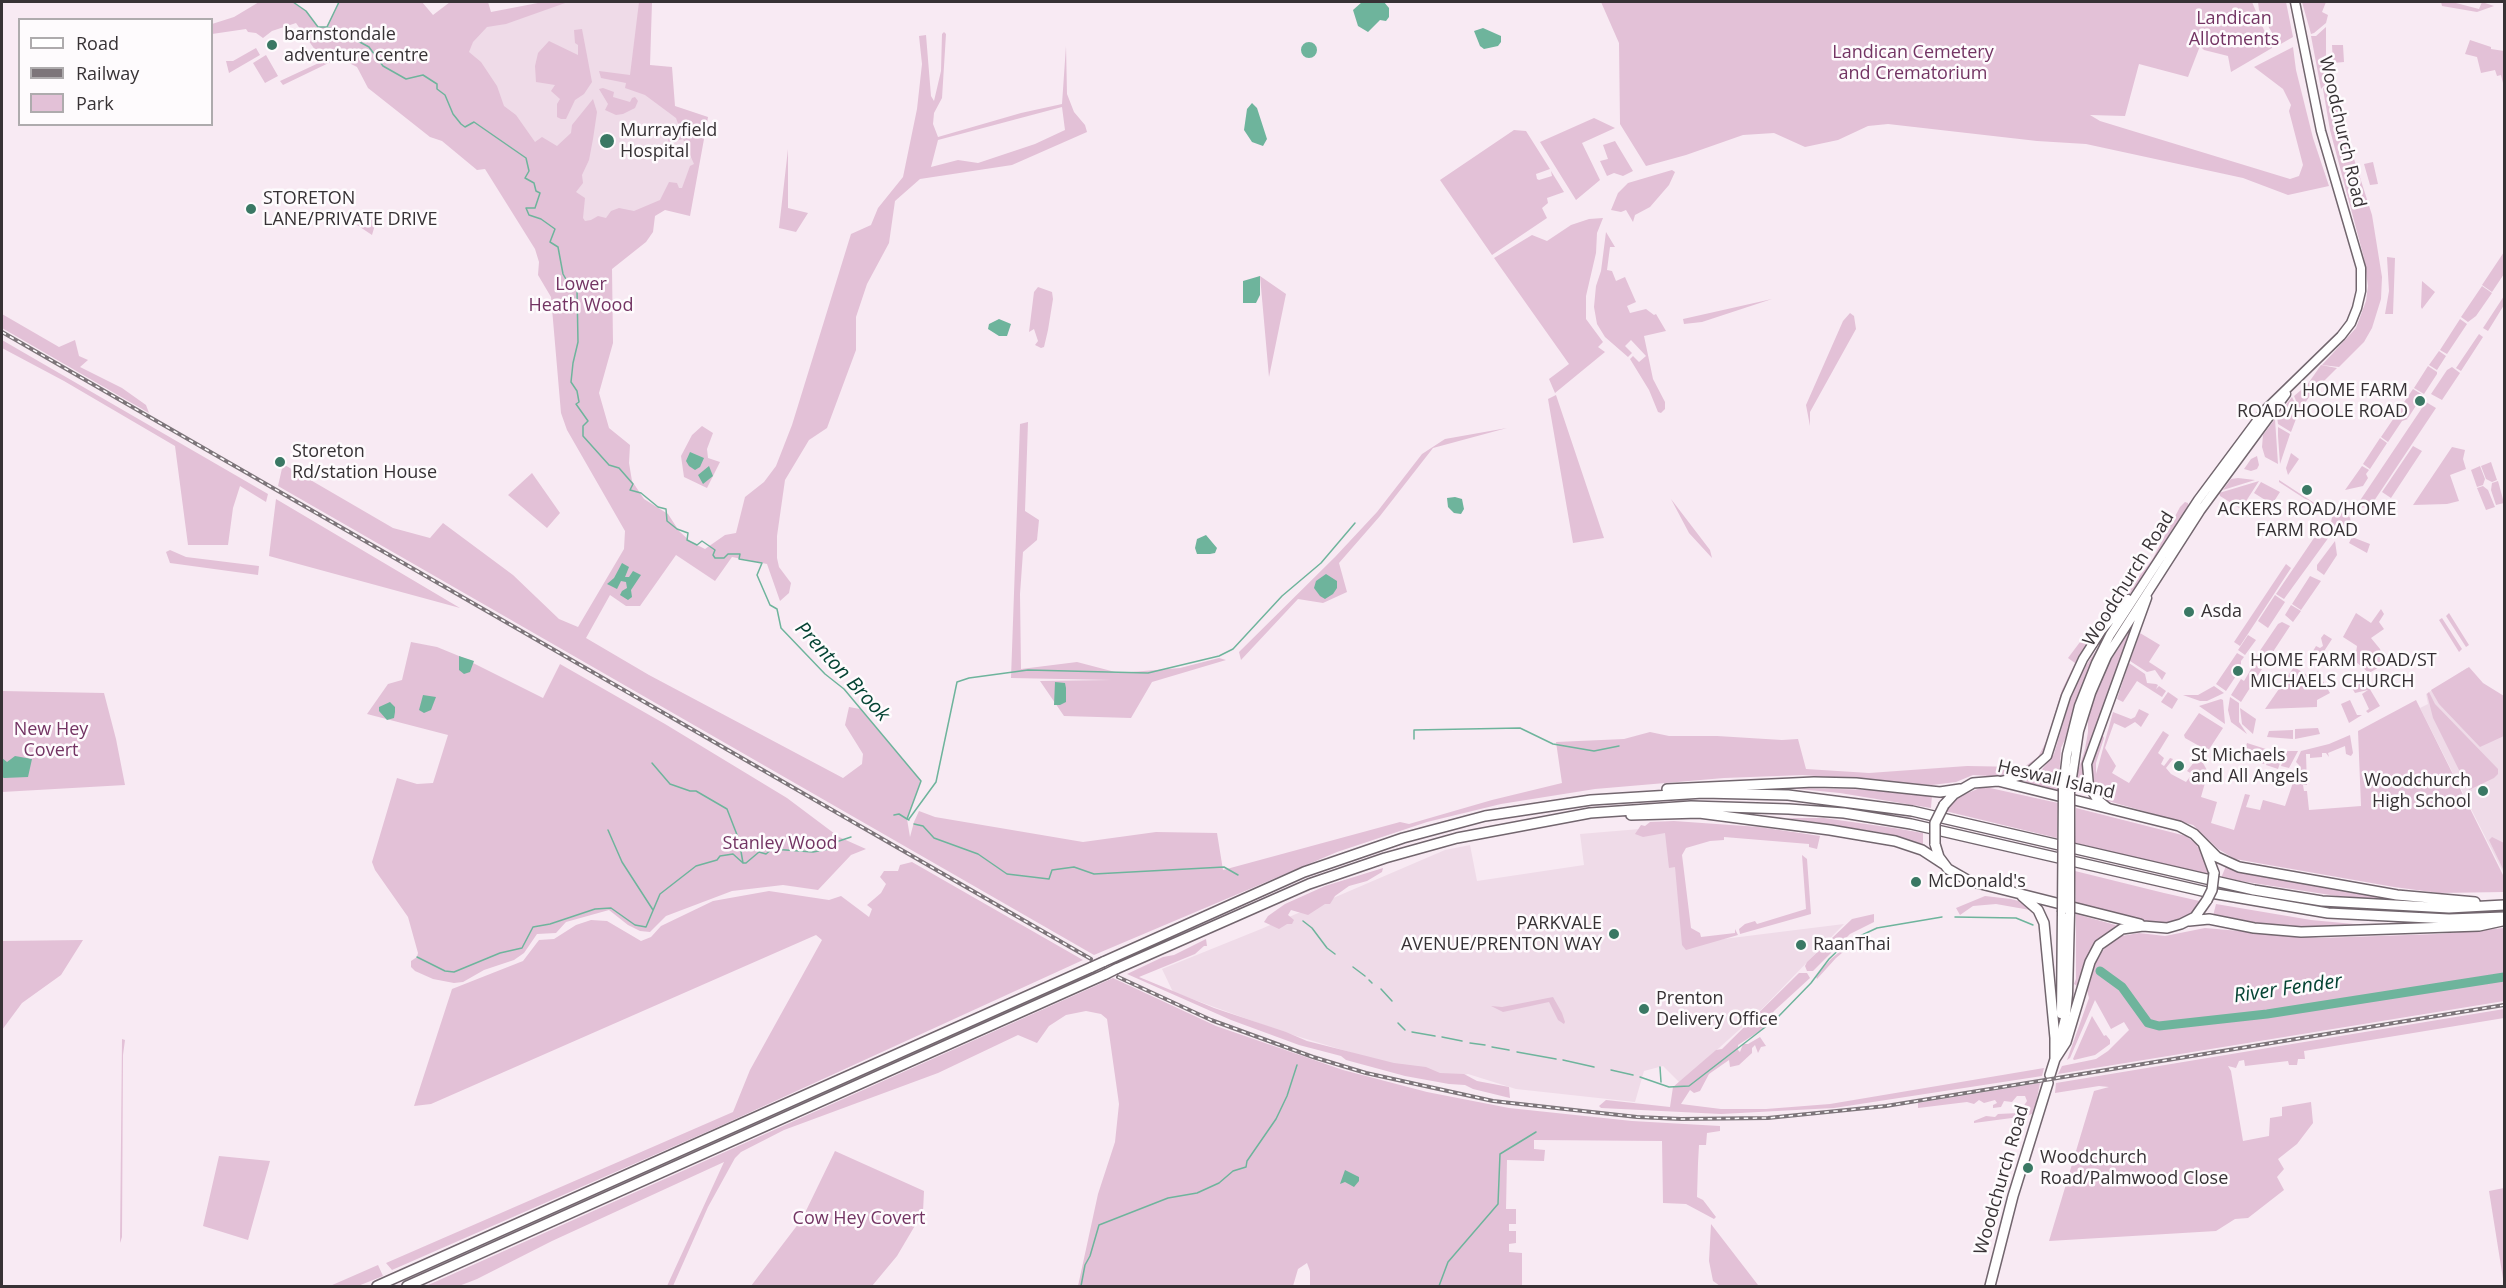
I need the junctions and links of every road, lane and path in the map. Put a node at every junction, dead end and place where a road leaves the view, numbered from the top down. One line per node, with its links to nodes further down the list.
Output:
1 (2294, 2): 2 (main road, Woodchurch Road)
2 (2290, 387): 3 (main road, Woodchurch Road); 4 (main road, Woodchurch Road)
3 (2208, 500): 4 (main road); 5 (main road, Woodchurch Road)
4 (2169, 546): 5 (main road, Woodchurch Road)
5 (2153, 576): 6 (main road); 9 (main road); 18 (main road, Woodchurch Road, bridge)
6 (1998, 781): 7 (highway, Heswall Island); 9 (highway, Heswall Island)
7 (1960, 789): 8 (highway); 12 (highway, Heswall Island, bridge)
8 (1623, 797): 14 (highway); 19 (highway, bridge)
9 (2108, 808): 11 (highway, Heswall Island)
10 (1530, 822): 12 (highway); 15 (highway); 20 (highway, bridge)
11 (2204, 843): 14 (highway, Heswall Island); 16 (highway, bridge)
12 (1945, 865): 13 (highway)
13 (2018, 893): 17 (highway); 18 (highway)
14 (2505, 905)
15 (2505, 919): 16 (highway)
16 (2189, 921): 17 (highway)
17 (2151, 927): 18 (highway)
18 (2055, 1059): 21 (highway, Woodchurch Road)
19 (377, 1287)
20 (407, 1287)
21 (1989, 1287)

